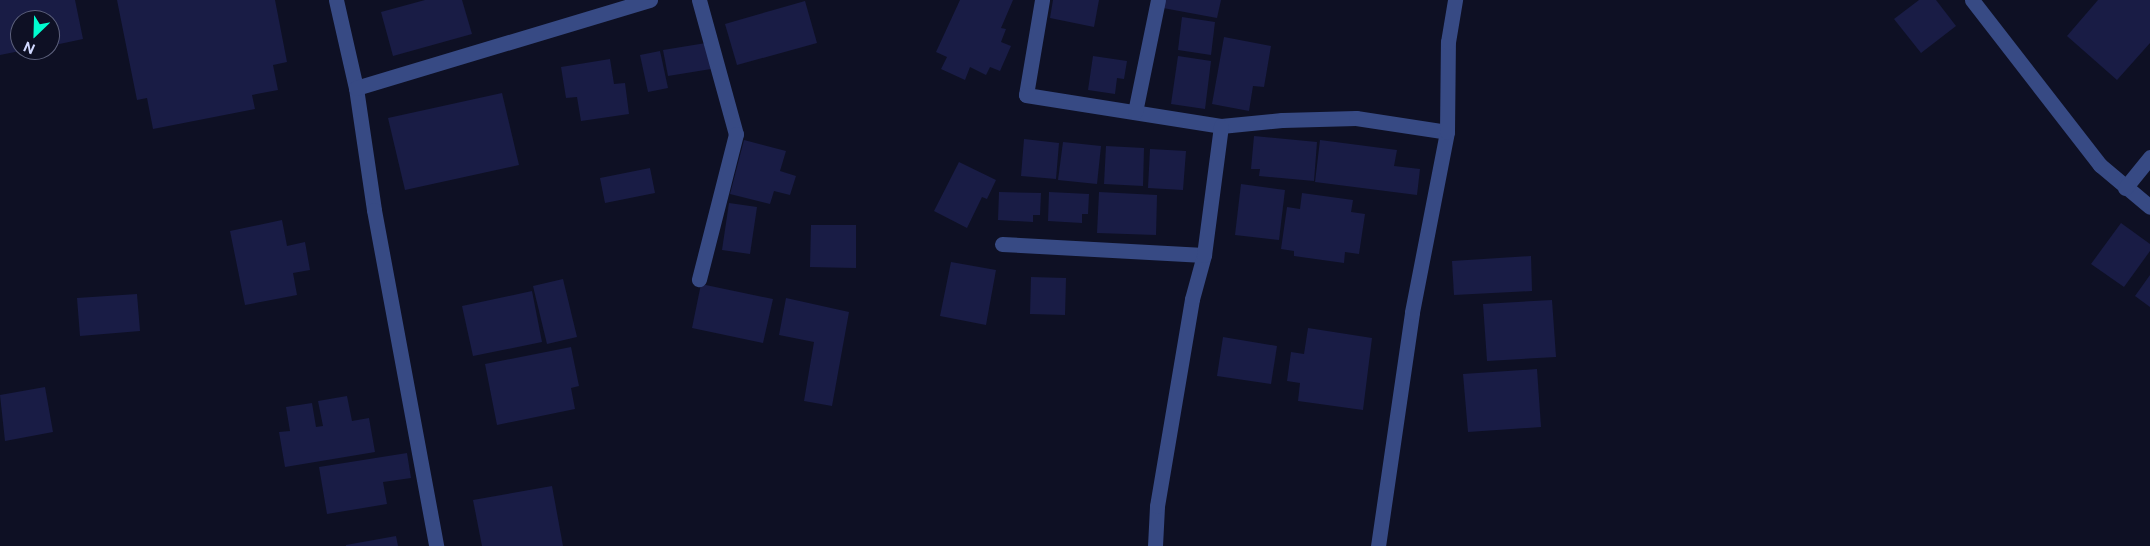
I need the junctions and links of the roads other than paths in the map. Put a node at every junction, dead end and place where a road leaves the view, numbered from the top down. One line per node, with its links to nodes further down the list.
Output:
1 (336, 0): 8 (street)
2 (650, 0): 8 (street)
3 (699, 0): 17 (street)
4 (1042, 0): 9 (street)
5 (1158, 0): 9 (street)
6 (1454, 0): 11 (street)
7 (1972, 0): 13 (street)
8 (356, 88): 18 (street)
9 (1135, 112): 10 (street)
10 (1221, 126): 11 (street); 16 (street)
11 (1447, 132): 20 (street)
12 (2150, 157): 13 (street)
13 (2126, 188): 14 (street)
14 (2150, 207)
15 (1002, 244): 16 (street)
16 (1204, 255): 19 (street)
17 (699, 279)
18 (436, 546)
19 (1155, 546)
20 (1378, 546)

